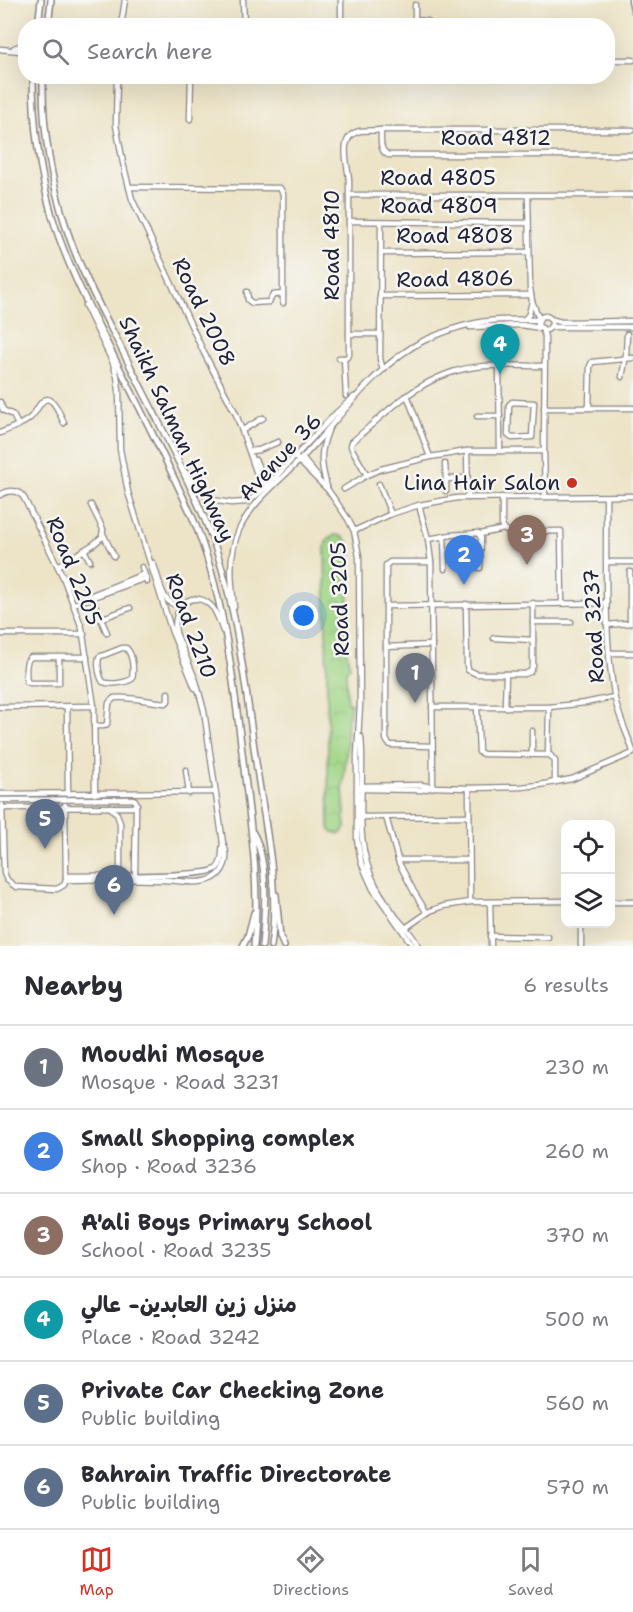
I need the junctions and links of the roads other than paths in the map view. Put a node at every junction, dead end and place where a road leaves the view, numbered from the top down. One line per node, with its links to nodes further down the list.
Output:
1 (41, 0): 9 (main road)
2 (51, 0): 10 (main road)
3 (124, 0): 11 (street)
4 (243, 0): 12 (street)
5 (341, 0): 13 (street)
6 (631, 0): 8 (street)
7 (415, 5): 14 (street)
8 (633, 10)
9 (39, 18)
10 (49, 18)
11 (122, 18)
12 (244, 18)
13 (341, 18)
14 (415, 18)
15 (18, 47): 16 (street)
16 (0, 49): 17 (street)
17 (18, 51)
18 (615, 60): 19 (street)
19 (633, 60)
20 (33, 84): 37 (main road, Shaikh Salman Highway)
21 (43, 84): 87 (main road, Shaikh Salman Highway)
22 (117, 84): 28 (street, Road 2008)
23 (191, 84): 24 (street)
24 (190, 119)
25 (381, 130): 26 (street); 27 (street, Road 4812); 29 (street, Road 4810)
26 (633, 130)
27 (633, 155)
28 (129, 187): 39 (street); 77 (street, Road 2008)
29 (349, 195): 30 (street, Road 4805); 32 (street, Road 4810)
30 (528, 195): 31 (street, Road 4805); 34 (street)
31 (633, 195)
32 (349, 221): 33 (street, Road 4809); 53 (street, Road 4810)
33 (381, 222): 34 (street, Road 4809); 36 (street)
34 (528, 223): 35 (street)
35 (529, 252): 36 (street, Road 4808); 40 (street)
36 (381, 253): 41 (street)
37 (80, 289): 115 (street, Road 2210); 147 (main road, Shaikh Salman Highway)
38 (247, 292): 39 (street)
39 (283, 294): 43 (street)
40 (531, 295): 41 (street, Road 4806); 42 (street)
41 (380, 296): 52 (street)
42 (532, 301): 44 (street); 45 (street); 46 (street)
43 (283, 303)
44 (549, 318): 46 (street); 47 (street); 50 (street)
45 (523, 320): 46 (street, Avenue 36); 51 (street, Avenue 36)
46 (539, 320): 49 (street)
47 (633, 321)
48 (633, 327): 50 (street)
49 (541, 328): 50 (street); 51 (street, Avenue 36); 55 (street)
50 (549, 328): 55 (street)
51 (447, 332): 60 (street, Avenue 36)
52 (380, 333): 53 (street); 60 (street)
53 (349, 334): 64 (street, Road 4810)
54 (627, 334): 57 (street)
55 (545, 337): 59 (street)
56 (633, 358): 57 (street)
57 (624, 359): 61 (street); 67 (street)
58 (499, 366): 59 (street); 63 (street); 70 (street)
59 (544, 366): 66 (street)
60 (383, 370): 62 (street, Avenue 36)
61 (622, 376)
62 (363, 390): 76 (street, Avenue 36); 85 (street, Avenue 36)
63 (407, 395): 84 (street); 89 (street)
64 (346, 396)
65 (0, 402): 75 (street)
66 (544, 408): 67 (street); 72 (street)
67 (589, 408): 68 (street)
68 (633, 408)
69 (477, 416): 70 (street)
70 (500, 416): 82 (street)
71 (534, 417): 71 (street); 72 (street)
72 (544, 417): 83 (street)
73 (263, 418): 77 (street)
74 (64, 423): 75 (street)
75 (18, 425): 78 (street)
76 (329, 428): 85 (street, Avenue 36); 95 (street)
77 (243, 430): 80 (street, Road 2008)
78 (0, 433)
79 (278, 442): 80 (street)
80 (250, 451): 88 (street, Road 2008); 93 (street, Road 2008)
81 (467, 451): 82 (street); 84 (street); 91 (street)
82 (500, 451): 83 (street)
83 (544, 451): 101 (street)
84 (430, 457): 89 (street)
85 (299, 458): 93 (street, Avenue 36); 95 (street, Road 3205)
86 (445, 464): 90 (street)
87 (182, 469): 97 (street, Avenue 36); 140 (main road, Shaikh Salman Highway)
88 (257, 474): 93 (street, Road 2008); 97 (street)
89 (367, 475): 94 (street)
90 (446, 478): 91 (street); 96 (street)
91 (467, 478): 103 (street)
92 (379, 484): 106 (street)
93 (271, 486): 97 (street, Avenue 36); 140 (street, Avenue 36)
94 (344, 489)
95 (328, 490): 108 (street, Road 3205)
96 (446, 491)
97 (259, 493)
98 (0, 495): 120 (street, Road 2205)
99 (633, 496): 102 (street)
100 (502, 497): 101 (street); 103 (street); 107 (street)
101 (545, 497): 102 (street)
102 (606, 497): 118 (street, Road 3237)
103 (468, 498): 105 (street)
104 (91, 505): 109 (street)
105 (419, 505): 106 (street); 112 (street)
106 (391, 514): 108 (street)
107 (504, 529): 110 (street); 128 (street)
108 (354, 531): 167 (street, Road 3205)
109 (103, 534): 113 (street); 114 (street)
110 (480, 534): 111 (street); 122 (street)
111 (444, 536): 112 (street); 123 (street)
112 (428, 539): 117 (street)
113 (84, 550): 116 (street); 120 (street)
114 (114, 556)
115 (149, 559): 132 (street, Road 2210); 159 (street, Road 2210)
116 (90, 561)
117 (430, 562): 133 (street); 134 (street)
118 (608, 562): 119 (street); 129 (street, Road 3237)
119 (633, 562)
120 (57, 565): 130 (street, Road 2205)
121 (142, 567): 126 (street)
122 (480, 568)
123 (445, 569)
124 (630, 572): 125 (street)
125 (631, 584): 139 (street)
126 (91, 598): 130 (street); 136 (street)
127 (533, 603): 128 (street); 131 (street); 137 (street)
128 (562, 603): 129 (street)
129 (607, 603): 141 (street, Road 3237)
130 (74, 604): 144 (street, Road 2205)
131 (466, 604): 133 (street); 155 (street)
132 (182, 605): 147 (street, Road 2210); 159 (street, Road 2210)
133 (431, 605): 134 (street); 148 (street)
134 (386, 606): 149 (street)
135 (130, 608): 136 (street)
136 (100, 618): 143 (street)
137 (533, 622): 138 (street); 146 (street)
138 (571, 622)
139 (632, 623): 141 (street)
140 (236, 624): 204 (main road, Shaikh Salman Highway)
141 (607, 625): 150 (street, Road 3237)
142 (0, 633): 144 (street)
143 (107, 633)
144 (84, 634): 153 (street, Road 2205)
145 (494, 638): 146 (street)
146 (533, 640): 155 (street)
147 (226, 642): 193 (main road, Shaikh Salman Highway)
148 (432, 645): 149 (street); 163 (street)
149 (386, 647): 170 (street)
150 (609, 653): 151 (street); 158 (street, Road 3237)
151 (633, 653)
152 (59, 657): 152 (street); 153 (street)
153 (87, 657): 156 (street, Road 2205)
154 (100, 672): 154 (street); 156 (street)
155 (506, 674): 165 (street)
156 (90, 675): 160 (street, Road 2205)
157 (168, 693): 168 (street)
158 (614, 697): 166 (street); 171 (street, Road 3237)
159 (202, 705): 179 (street, Road 2210)
160 (94, 706): 162 (street); 168 (street, Road 2205)
161 (0, 707): 162 (street)
162 (68, 707): 182 (street)
163 (432, 707): 164 (street); 170 (street)
164 (477, 707): 165 (street); 172 (street)
165 (505, 707): 166 (street)
166 (549, 707): 173 (street)
167 (359, 725): 178 (street, Road 3205); 178 (street, Road 3205)
168 (94, 726): 181 (street, Road 2205)
169 (532, 731): 172 (street)
170 (432, 746): 176 (street)
171 (633, 752): 175 (street)
172 (532, 754): 173 (street)
173 (548, 754): 175 (street)
174 (186, 770): 180 (street)
175 (555, 782): 177 (street)
176 (433, 787): 177 (street); 178 (street)
177 (470, 788): 188 (street)
178 (360, 789): 189 (street, Road 3205)
179 (215, 792): 180 (street); 194 (street, Road 2210)
180 (189, 793): 181 (street)
181 (95, 794): 182 (street)
182 (66, 796): 183 (street); 184 (street); 185 (street)
183 (1, 798): 187 (street)
184 (136, 806): 186 (street); 192 (street)
185 (65, 807): 186 (street); 187 (street); 202 (street)
186 (110, 807): 191 (street)
187 (1, 808): 202 (street)
188 (469, 816): 190 (street); 197 (street)
189 (359, 817): 190 (street); 214 (street, Road 3205)
190 (386, 817): 198 (street)
191 (120, 823): 192 (street); 195 (street)
192 (135, 823): 196 (street)
193 (252, 832): 206 (main road, Shaikh Salman Highway); 219 (main road)
194 (223, 843): 199 (street); 205 (street, Road 2210)
195 (120, 850): 196 (street); 200 (street)
196 (135, 850): 201 (street)
197 (469, 860): 198 (street); 207 (street)
198 (398, 861): 212 (street)
199 (198, 873): 203 (street); 205 (street)
200 (120, 877): 201 (street); 202 (street)
201 (135, 877): 203 (street)
202 (66, 878)
203 (163, 878): 205 (street)
204 (273, 880): 220 (main road, Shaikh Salman Highway); 221 (main road)
205 (198, 882)
206 (257, 899): 217 (main road); 218 (main road, Shaikh Salman Highway)
207 (470, 902): 208 (street); 212 (street)
208 (490, 902): 209 (street); 215 (street)
209 (561, 902)
210 (615, 902): 211 (street)
211 (633, 902)
212 (427, 913): 214 (street)
213 (581, 928): 225 (street)
214 (405, 929): 222 (street, Road 3205); 223 (street, Road 3205)
215 (490, 936): 216 (street); 224 (street)
216 (548, 937)
217 (243, 946)
218 (254, 946)
219 (262, 946)
220 (271, 946)
221 (284, 946)
222 (413, 946)
223 (418, 946)
224 (491, 946)
225 (581, 946)

